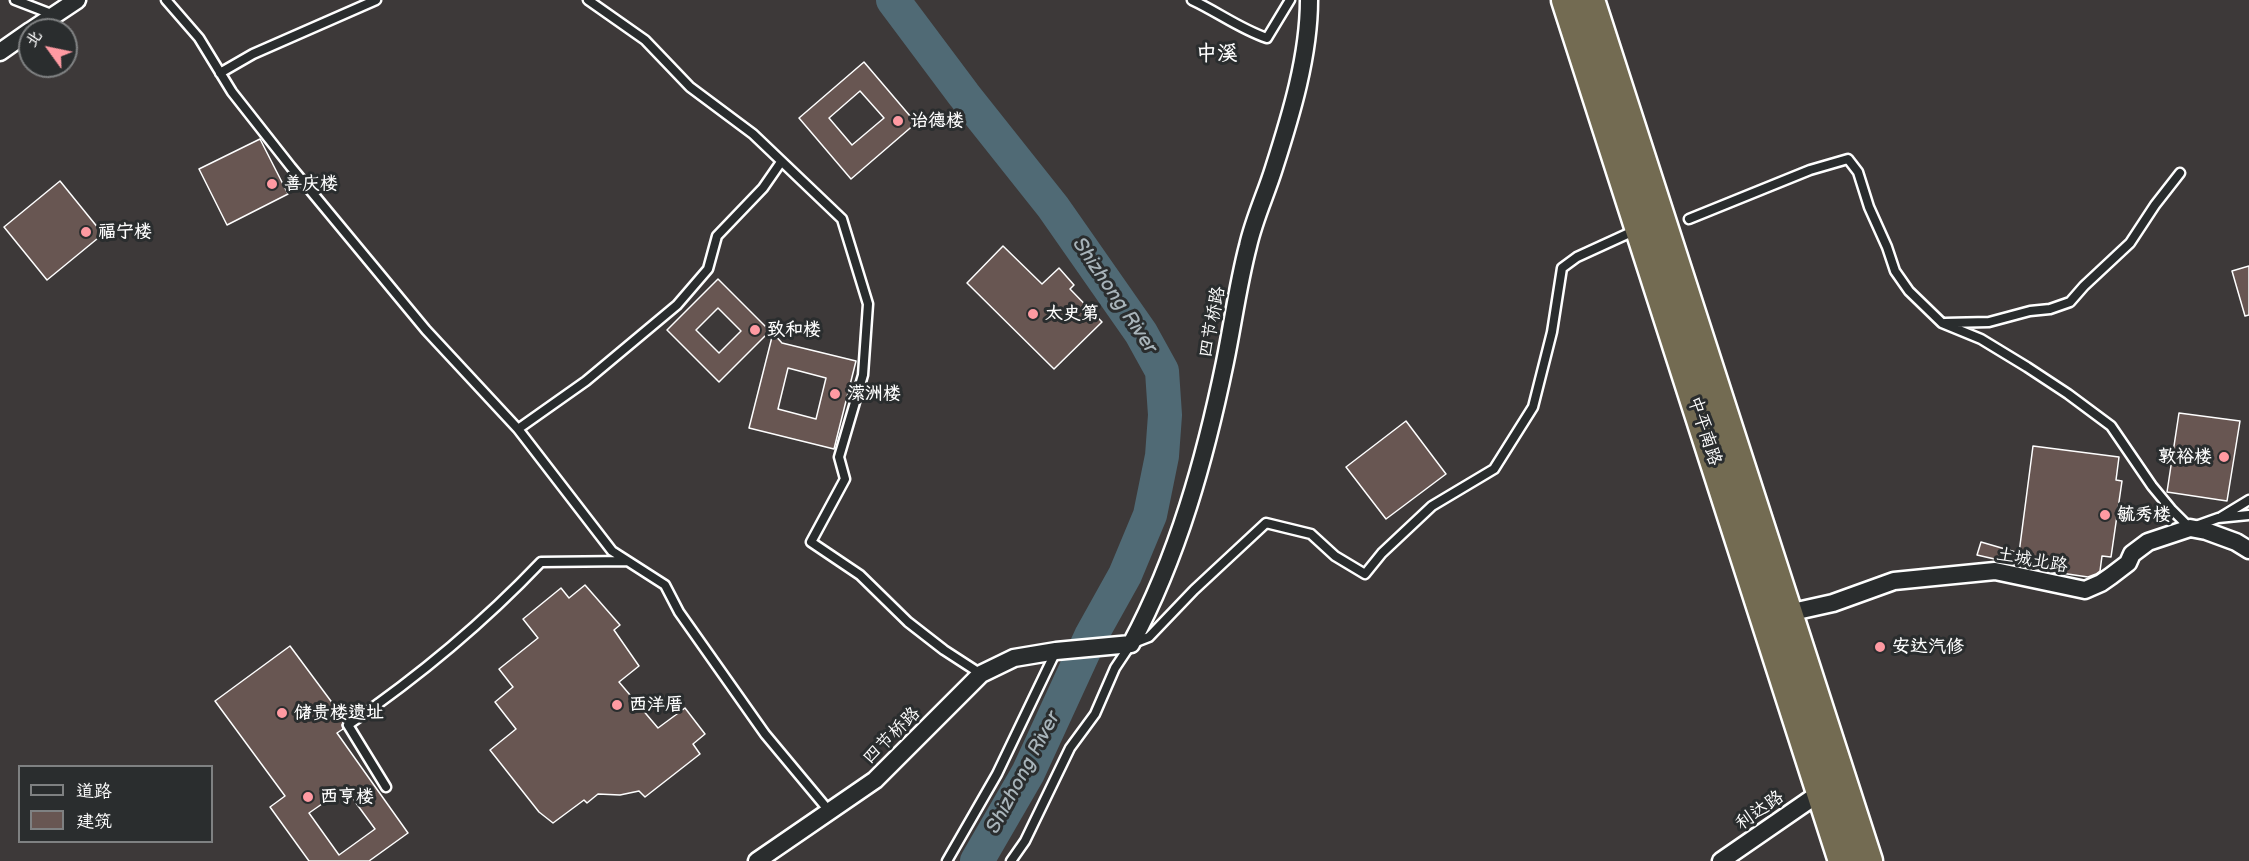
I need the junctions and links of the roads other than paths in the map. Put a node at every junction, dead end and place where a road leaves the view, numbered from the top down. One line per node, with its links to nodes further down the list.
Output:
1 (15, 0): 11 (lane)
2 (77, 0): 11 (street)
3 (166, 0): 15 (lane)
4 (376, 0): 15 (lane)
5 (588, 0): 16 (lane)
6 (1192, 0): 7 (lane)
7 (1290, 0)
8 (1309, 0): 29 (street, 四节桥路)
9 (1566, 0): 19 (highway, 中平南路)
10 (1590, 0): 28 (highway)
11 (54, 15): 12 (street)
12 (50, 18)
13 (18, 40): 14 (street)
14 (0, 52)
15 (220, 73): 21 (lane)
16 (781, 162): 21 (lane); 31 (lane)
17 (2180, 173): 20 (lane)
18 (1689, 219): 20 (lane)
19 (1640, 229): 29 (lane); 33 (highway, 中平南路)
20 (1942, 323): 25 (lane)
21 (518, 429): 27 (lane)
22 (2249, 500): 24 (lane)
23 (2249, 514): 24 (lane)
24 (2218, 518): 25 (lane)
25 (2190, 528): 26 (street); 28 (street, 土城北路)
26 (2249, 550)
27 (627, 561): 32 (lane); 34 (lane)
28 (1788, 613): 40 (highway)
29 (1131, 644): 30 (street, 四节桥路); 37 (lane)
30 (1056, 651): 31 (street, 四节桥路); 36 (lane)
31 (981, 674): 34 (street, 四节桥路)
32 (386, 788)
33 (1821, 792): 38 (street, 利达路); 39 (highway, 中平南路)
34 (830, 812): 35 (street, 四节桥路)
35 (758, 861)
36 (947, 861)
37 (1011, 861)
38 (1721, 861)
39 (1843, 861)
40 (1868, 861)

